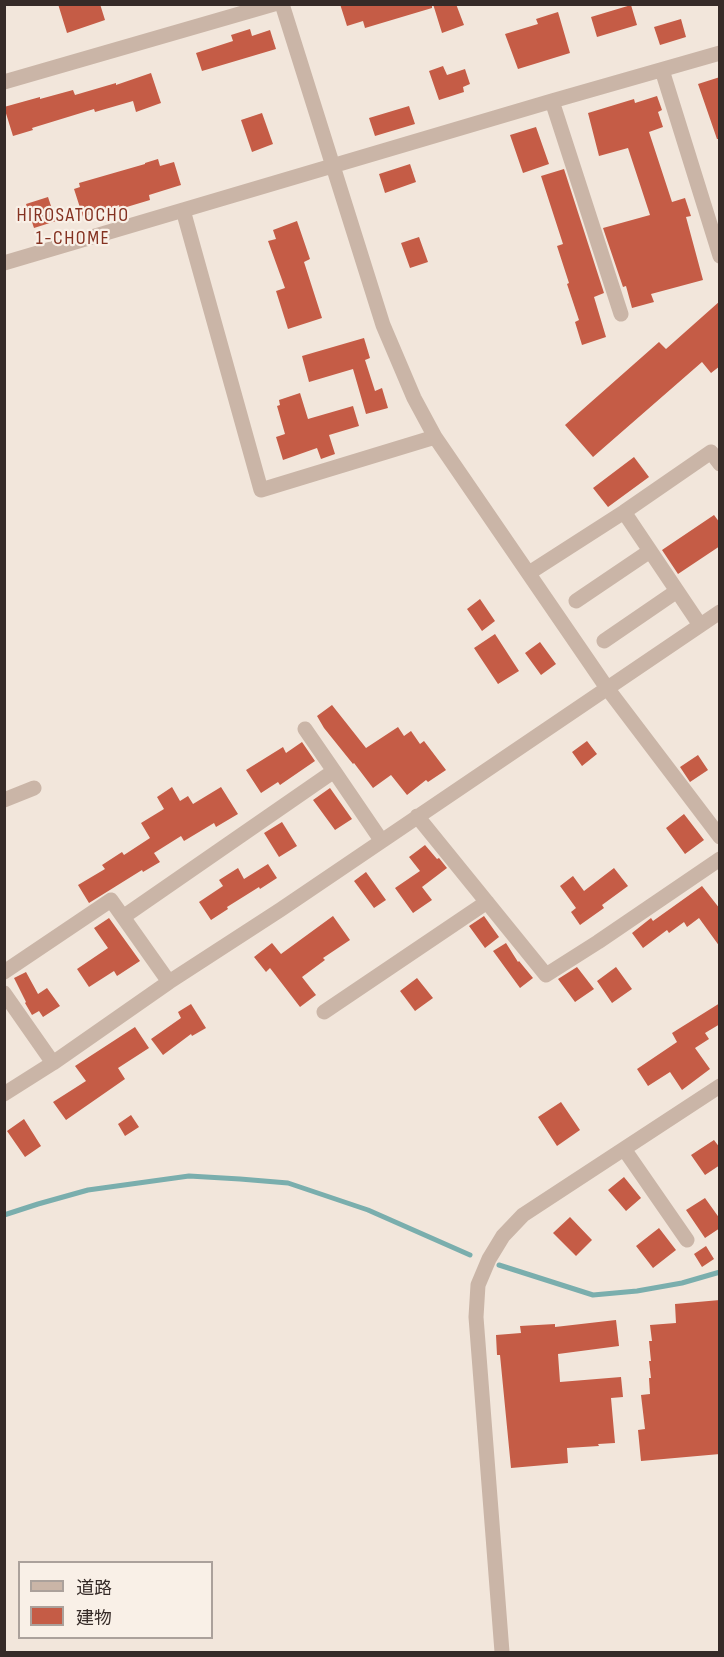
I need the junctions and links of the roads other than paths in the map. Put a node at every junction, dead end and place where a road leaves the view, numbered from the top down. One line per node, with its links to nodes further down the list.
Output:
1 (274, 4): 5 (street)
2 (282, 4): 7 (street)
3 (720, 53): 4 (street)
4 (662, 70): 6 (street); 9 (street)
5 (4, 82)
6 (552, 101): 7 (street); 11 (street)
7 (333, 166): 8 (street); 12 (street)
8 (183, 210): 10 (street); 12 (street)
9 (720, 256)
10 (4, 263)
11 (621, 314)
12 (435, 437): 16 (street)
13 (720, 464): 14 (street)
14 (624, 512): 15 (street); 16 (street)
15 (650, 550): 17 (street); 18 (street)
16 (529, 573): 22 (street)
17 (677, 591): 20 (street); 21 (street)
18 (576, 601)
19 (720, 612): 20 (street)
20 (700, 626): 22 (street)
21 (604, 641)
22 (607, 688): 27 (street); 28 (street)
23 (305, 729): 24 (street)
24 (334, 771): 29 (street); 32 (street)
25 (34, 788): 26 (street)
26 (5, 797)
27 (417, 816): 29 (street); 31 (street)
28 (720, 837)
29 (381, 840): 34 (street)
30 (720, 859): 31 (street)
31 (487, 902): 36 (street)
32 (123, 917): 33 (street); 34 (street)
33 (4, 972)
34 (169, 982): 37 (street)
35 (4, 993): 37 (street)
36 (324, 1012)
37 (54, 1063): 39 (street)
38 (720, 1086): 40 (street)
39 (4, 1094)
40 (624, 1149): 41 (street); 42 (street)
41 (687, 1239)
42 (502, 1653)

